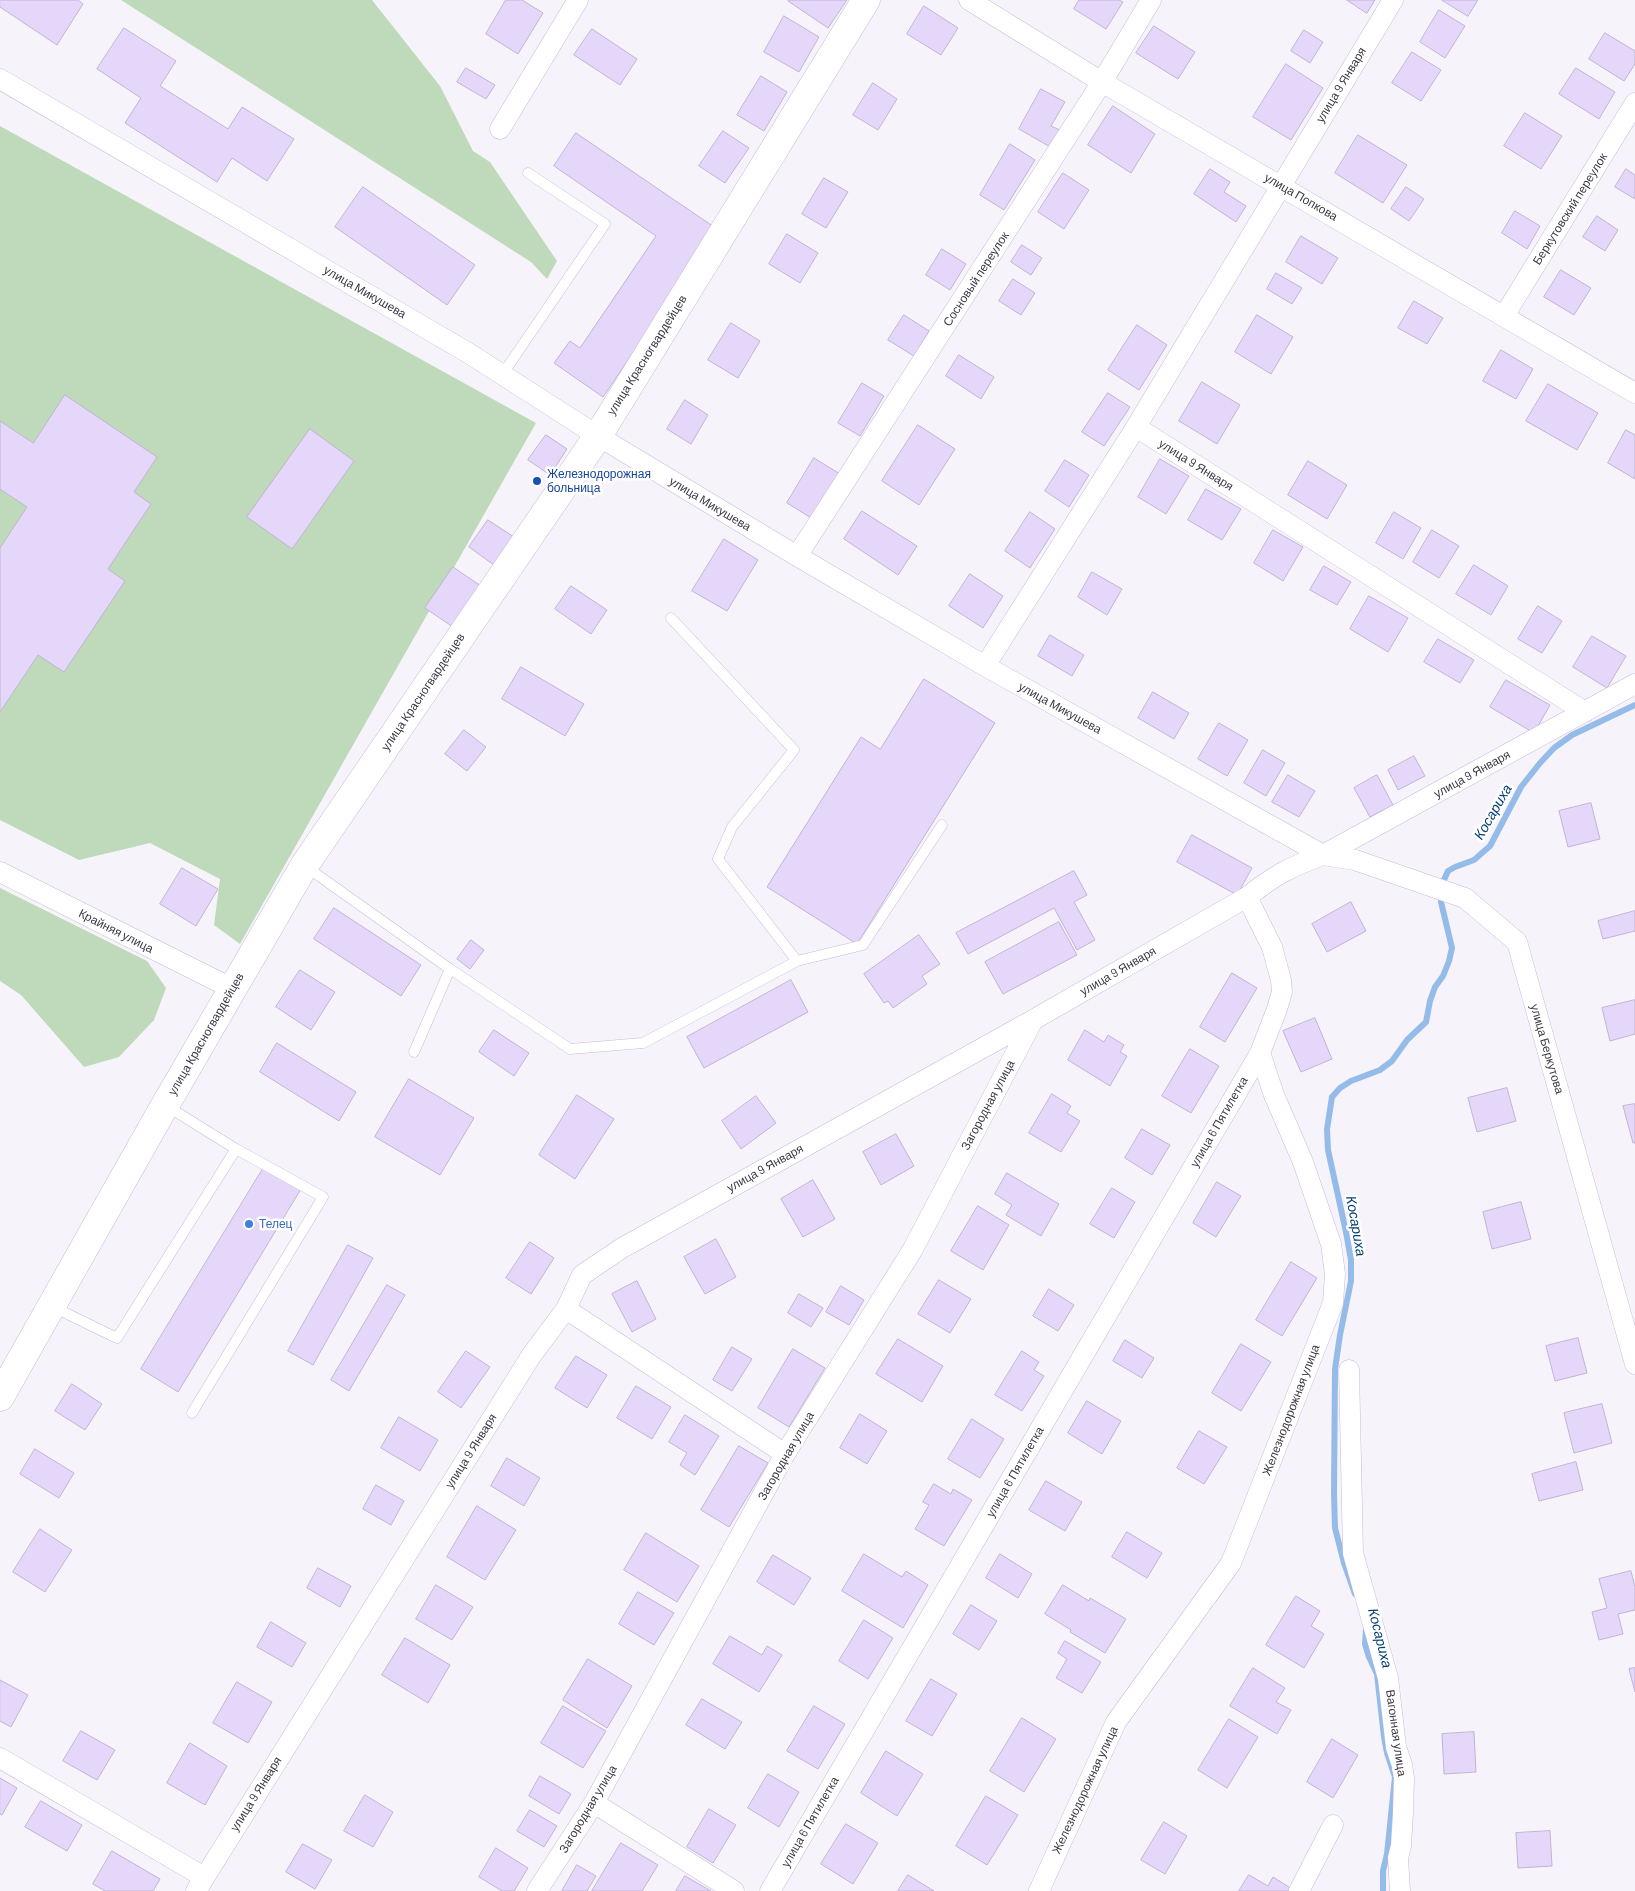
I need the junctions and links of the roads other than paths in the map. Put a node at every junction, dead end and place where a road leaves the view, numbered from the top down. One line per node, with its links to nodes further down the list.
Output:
1 (578, 0): 9 (street)
2 (866, 0): 16 (street, улица Красногвардейцев)
3 (969, 0): 7 (street, улица Попкова)
4 (1151, 0): 7 (street, Сосновый переулок)
5 (1392, 0): 11 (street, улица 9 Января)
6 (0, 79): 13 (street, улица Микушева)
7 (1102, 82): 11 (street, улица Попкова); 17 (street, Сосновый переулок)
8 (1635, 103): 12 (street, Беркутовский переулок)
9 (500, 129)
10 (528, 173): 13 (lane)
11 (1281, 185): 12 (street, улица Попкова); 15 (street, улица 9 Января)
12 (1504, 316): 14 (street, улица Попкова)
13 (502, 375): 16 (street, улица Микушева)
14 (1635, 392)
15 (1136, 427): 19 (street, улица 9 Января); 21 (street, улица 9 Января)
16 (598, 436): 17 (street, улица Микушева); 24 (street, улица Красногвардейцев)
17 (797, 556): 19 (street, улица Микушева)
18 (671, 618): 27 (lane)
19 (985, 666): 23 (street, улица Микушева)
20 (1635, 684): 21 (street, улица 9 Января)
21 (1585, 712): 23 (street, улица 9 Января)
22 (942, 825): 27 (lane)
23 (1323, 855): 26 (street, улица 9 Января); 37 (street, улица Беркутова)
24 (304, 866): 28 (lane); 29 (street, улица Красногвардейцев)
25 (0, 872): 29 (street, Крайняя улица)
26 (1247, 897): 30 (street, улица 9 Января); 32 (street)
27 (797, 961): 28 (lane)
28 (450, 969): 31 (lane)
29 (233, 989): 33 (street, улица Красногвардейцев)
30 (1033, 1020): 36 (street, улица 9 Января); 41 (street, Загородная улица)
31 (414, 1052)
32 (1260, 1053): 48 (street, улица 6 Пятилетка); 49 (street, Железнодорожная улица)
33 (165, 1106): 34 (lane); 35 (street, улица Красногвардейцев)
34 (236, 1148): 35 (lane); 40 (lane)
35 (50, 1306): 39 (street, улица Красногвардейцев)
36 (566, 1309): 41 (street); 45 (street, улица 9 Января)
37 (1635, 1364)
38 (1349, 1370): 51 (street, Вагонная улица)
39 (0, 1396)
40 (192, 1413)
41 (785, 1454): 43 (street, Загородная улица)
42 (0, 1758): 45 (street)
43 (594, 1803): 46 (street, Загородная улица); 47 (street)
44 (1333, 1825): 50 (street)
45 (200, 1884)
46 (537, 1891)
47 (734, 1891)
48 (770, 1891)
49 (1039, 1891)
50 (1299, 1891)
51 (1400, 1891)

